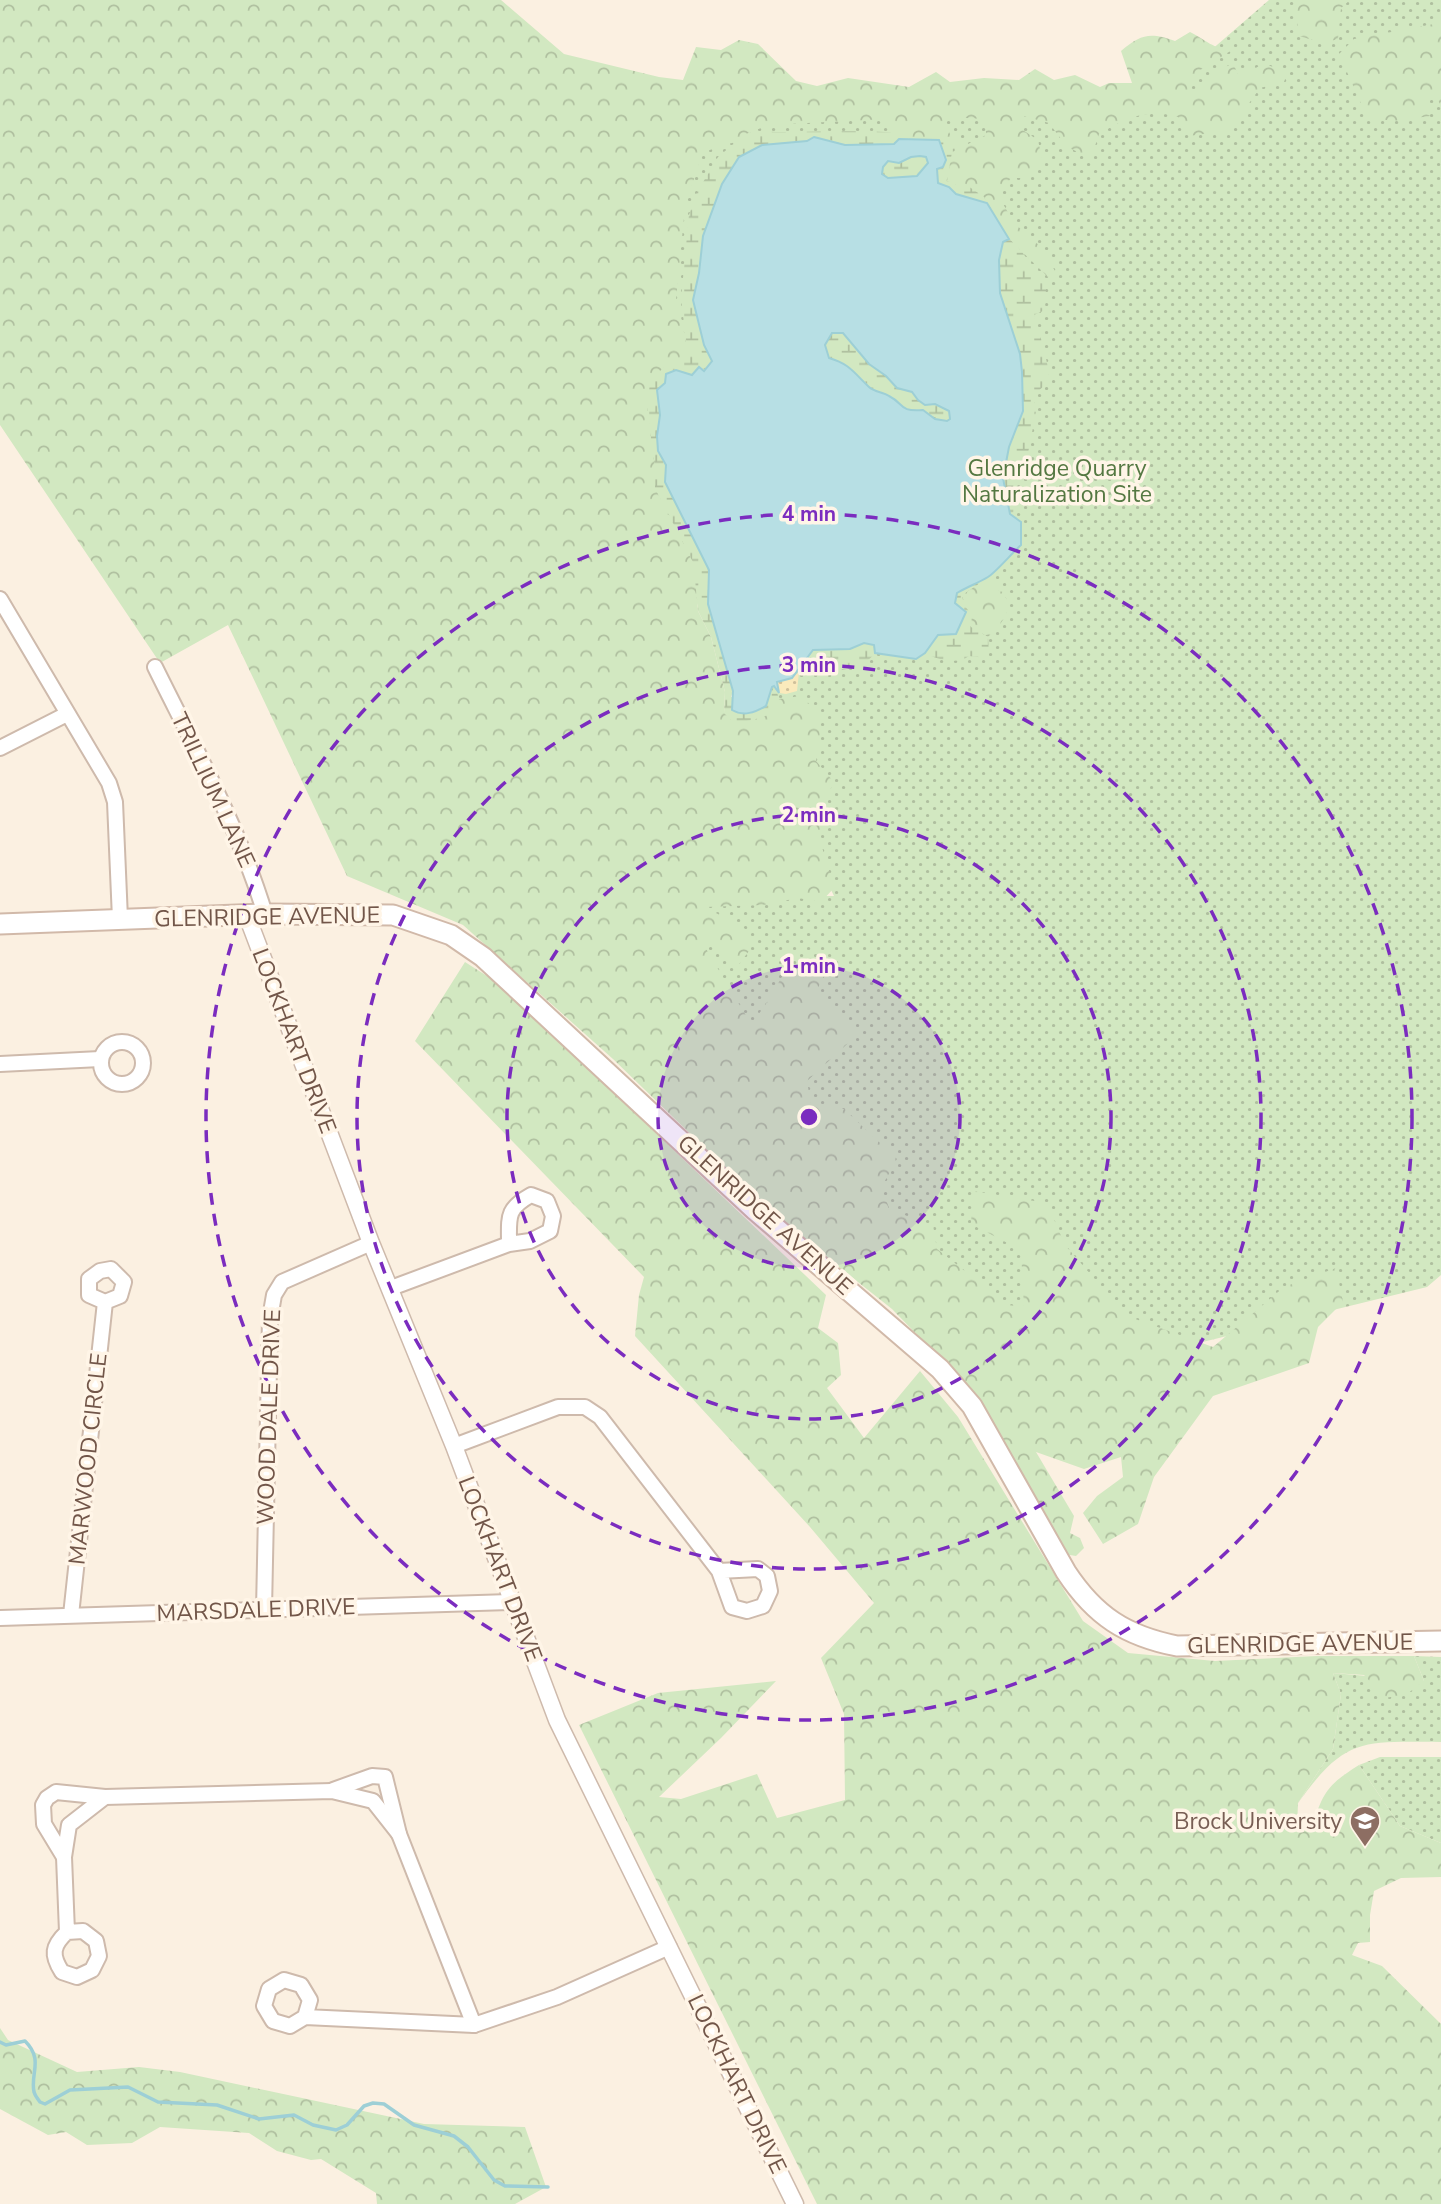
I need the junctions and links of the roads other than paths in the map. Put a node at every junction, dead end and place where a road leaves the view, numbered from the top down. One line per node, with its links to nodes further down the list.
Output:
1 (0, 599): 3 (street)
2 (155, 667): 5 (street, TRILLIUM LANE)
3 (67, 714): 4 (street); 6 (street)
4 (0, 748)
5 (256, 915): 6 (main road, GLENRIDGE AVENUE); 10 (street, LOCKHART DRIVE); 20 (main road, GLENRIDGE AVENUE)
6 (120, 919): 7 (main road, GLENRIDGE AVENUE)
7 (0, 924)
8 (100, 1059): 9 (street)
9 (0, 1063)
10 (371, 1243): 12 (street, LOCKHART DRIVE); 17 (street, WOOD DALE DRIVE)
11 (509, 1244): 12 (street)
12 (391, 1288): 14 (street, LOCKHART DRIVE)
13 (105, 1302): 18 (street, MARWOOD CIRCLE)
14 (454, 1446): 15 (street); 16 (street, LOCKHART DRIVE)
15 (719, 1571)
16 (513, 1602): 17 (street, MARSDALE DRIVE); 26 (street, LOCKHART DRIVE)
17 (264, 1610): 18 (street, MARSDALE DRIVE)
18 (71, 1615): 19 (street, MARSDALE DRIVE)
19 (0, 1618)
20 (1441, 1641)
21 (331, 1791): 22 (street); 23 (street); 23 (street)
22 (105, 1797): 24 (street); 24 (street)
23 (398, 1833): 28 (street)
24 (64, 1857): 25 (street)
25 (67, 1932)
26 (670, 1947): 28 (street); 29 (street, LOCKHART DRIVE)
27 (305, 2017): 28 (street)
28 (474, 2025)
29 (790, 2202)

